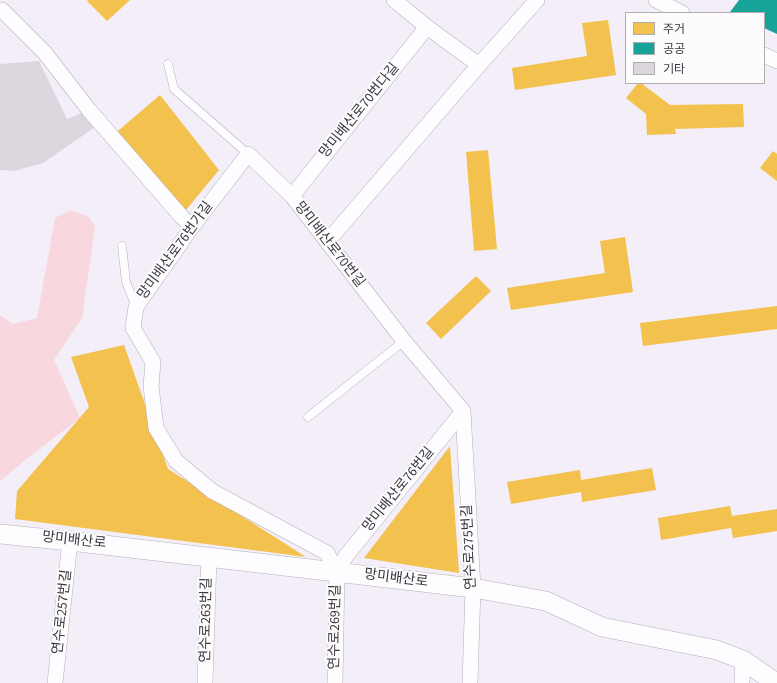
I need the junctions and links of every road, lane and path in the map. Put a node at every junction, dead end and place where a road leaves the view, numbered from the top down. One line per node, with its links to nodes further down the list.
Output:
1 (394, 0): 6 (street)
2 (537, 0): 10 (street)
3 (656, 0): 5 (street)
4 (0, 10): 13 (street)
5 (680, 12)
6 (427, 27): 10 (street); 12 (street, 망미배산로70번다길)
7 (765, 56): 8 (street)
8 (777, 62)
9 (168, 64): 11 (lane)
10 (478, 65): 14 (street)
11 (248, 154): 12 (street, 망미배산로70번길); 13 (street, 망미배산로76번가길)
12 (292, 196): 14 (street, 망미배산로70번길)
13 (192, 227): 16 (street, 망미배산로76번가길)
14 (327, 242): 17 (street, 망미배산로70번길)
15 (122, 246): 16 (lane)
16 (136, 306): 23 (street, 망미배산로76번가길)
17 (404, 341): 18 (street, 망미배산로70번길); 19 (lane)
18 (463, 411): 23 (street, 망미배산로76번길); 24 (street, 연수로275번길)
19 (308, 417)
20 (0, 534): 21 (street, 망미배산로)
21 (70, 541): 22 (street, 망미배산로); 26 (street, 연수로257번길)
22 (209, 557): 23 (street, 망미배산로); 27 (street, 연수로263번길)
23 (337, 572): 24 (street, 망미배산로); 28 (street, 연수로269번길)
24 (473, 588): 25 (street, 망미배산로); 29 (street, 연수로275번길)
25 (743, 660): 30 (street); 31 (street, 망미배산로)
26 (55, 683)
27 (205, 683)
28 (335, 683)
29 (470, 683)
30 (742, 683)
31 (776, 683)

